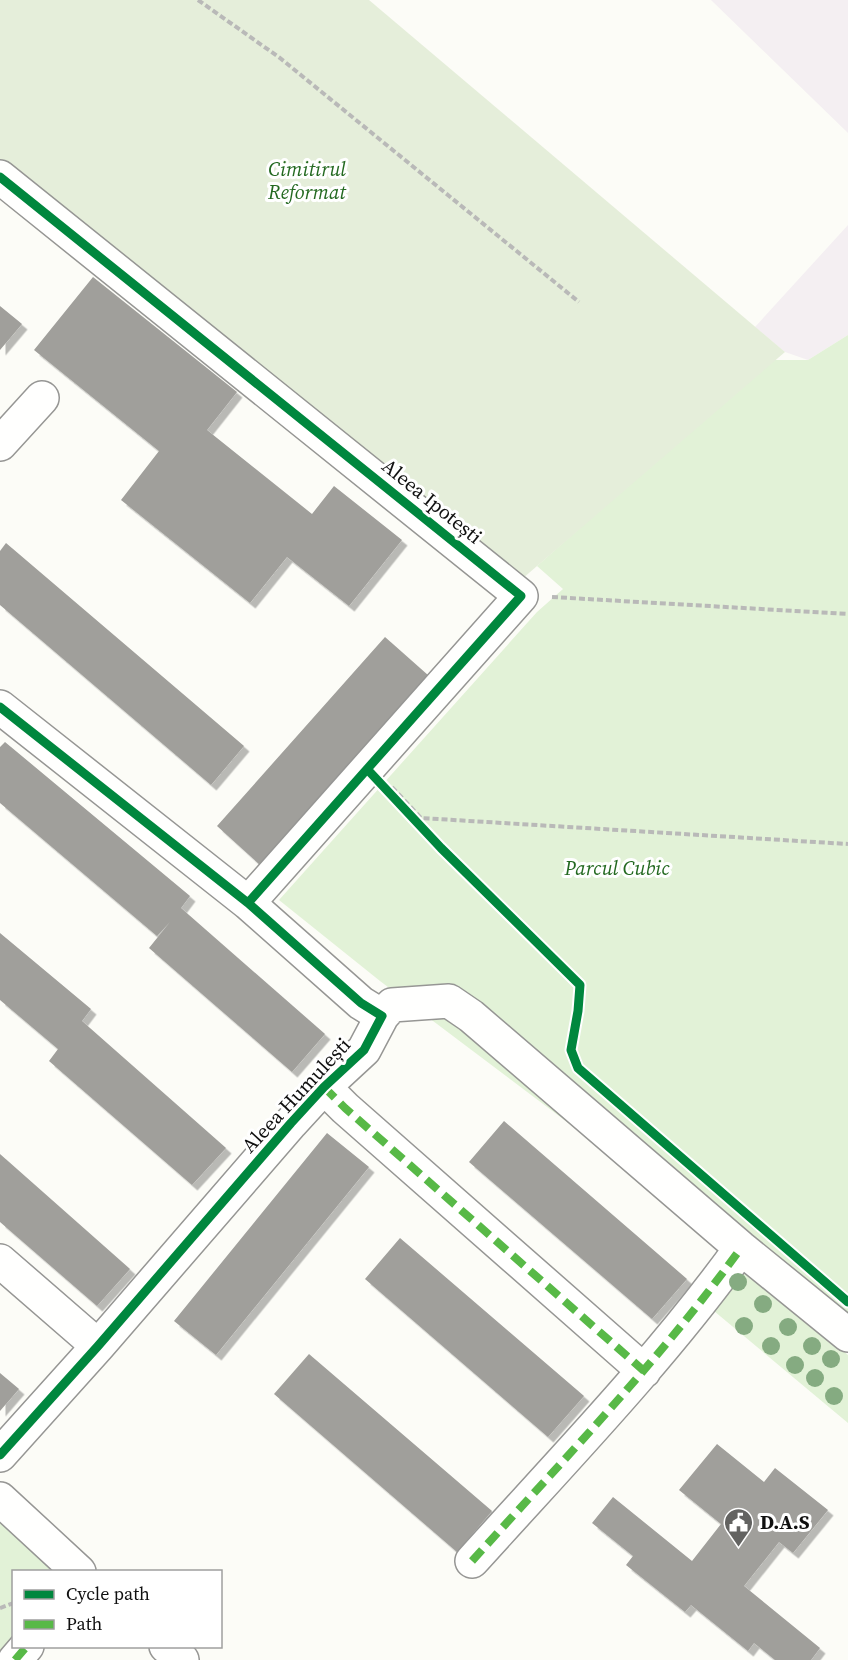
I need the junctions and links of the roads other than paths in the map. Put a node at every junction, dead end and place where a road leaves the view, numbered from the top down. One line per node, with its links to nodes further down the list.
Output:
1 (0, 177): 5 (street, Aleea Ipotești)
2 (42, 398): 3 (street)
3 (0, 444)
4 (4, 718): 5 (street)
5 (248, 903): 6 (street)
6 (382, 1016): 7 (street, Aleea Humulești); 8 (street)
7 (324, 1087): 11 (street, Aleea Humulești); 12 (street)
8 (741, 1248): 10 (street); 12 (street)
9 (0, 1261): 11 (street)
10 (848, 1335)
11 (98, 1346): 13 (street, Aleea Humulești)
12 (644, 1371): 15 (street)
13 (0, 1455)
14 (0, 1499): 16 (street)
15 (472, 1561)
16 (77, 1570)
17 (26, 1648): 19 (street)
18 (167, 1648): 20 (street)
19 (15, 1660)
20 (182, 1660)

